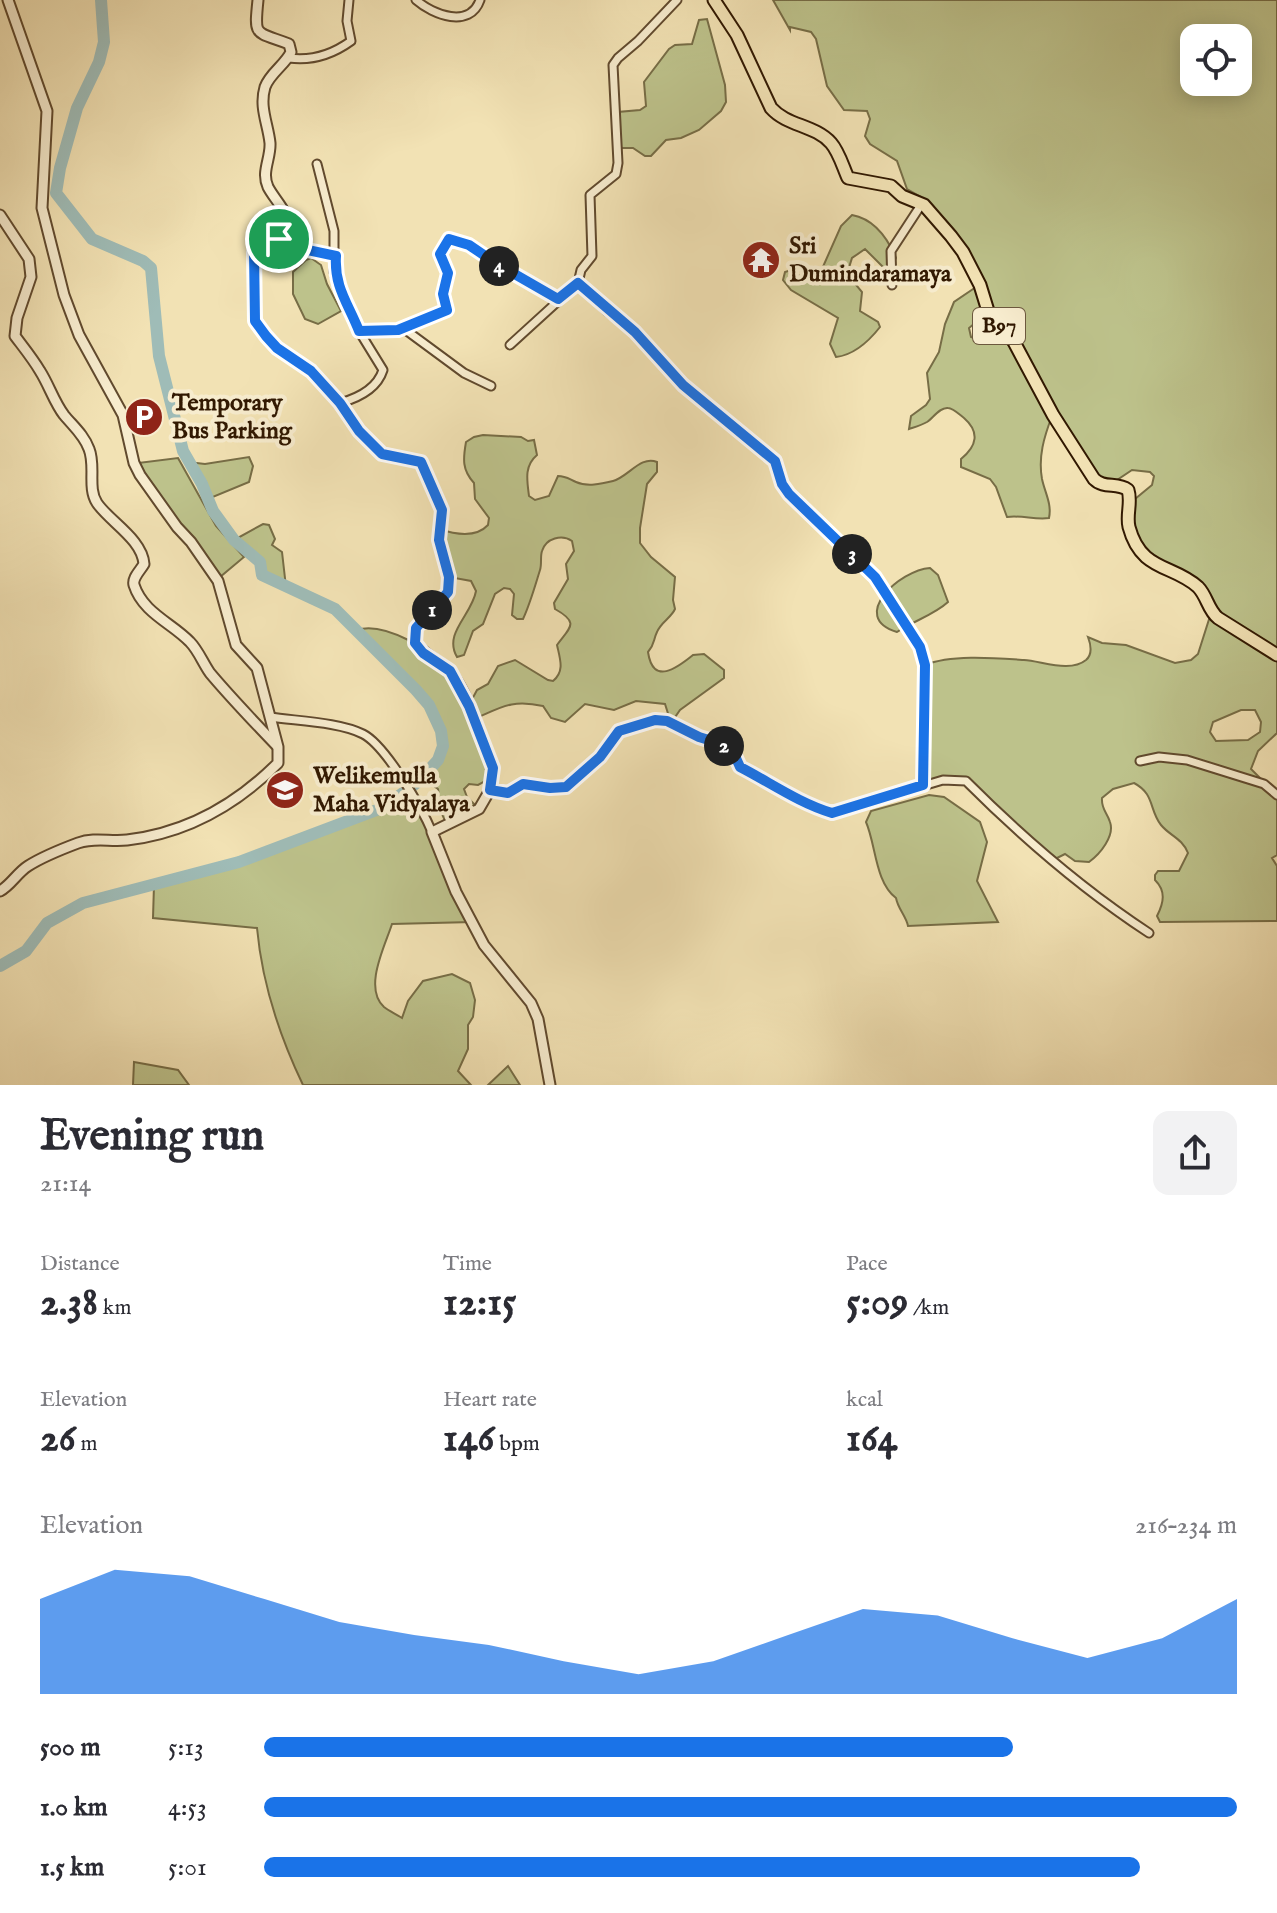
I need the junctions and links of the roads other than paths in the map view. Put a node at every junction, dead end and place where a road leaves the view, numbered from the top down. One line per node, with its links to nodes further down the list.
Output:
1 (8, 0): 23 (street)
2 (258, 0): 8 (street)
3 (349, 0): 8 (street)
4 (416, 0): 5 (street)
5 (480, 0)
6 (677, 0): 14 (street)
7 (714, 0): 10 (main road, B97)
8 (289, 58): 12 (street)
9 (317, 164): 13 (street)
10 (921, 205): 15 (street); 22 (main road, B97)
11 (0, 215): 24 (street)
12 (280, 238): 13 (street); 21 (street)
13 (336, 256): 18 (street)
14 (578, 283): 16 (street); 26 (street)
15 (892, 285)
16 (558, 299): 17 (street); 19 (street)
17 (403, 328): 18 (street); 20 (street)
18 (359, 331): 21 (street)
19 (510, 345)
20 (491, 386)
21 (340, 403): 27 (street)
22 (1277, 655)
23 (270, 717): 24 (street); 29 (street)
24 (278, 747): 30 (street)
25 (1140, 761): 28 (street)
26 (923, 785): 27 (street); 31 (street)
27 (490, 790): 29 (street)
28 (1277, 795)
29 (432, 832): 32 (street)
30 (0, 891)
31 (1149, 933)
32 (550, 1085)

